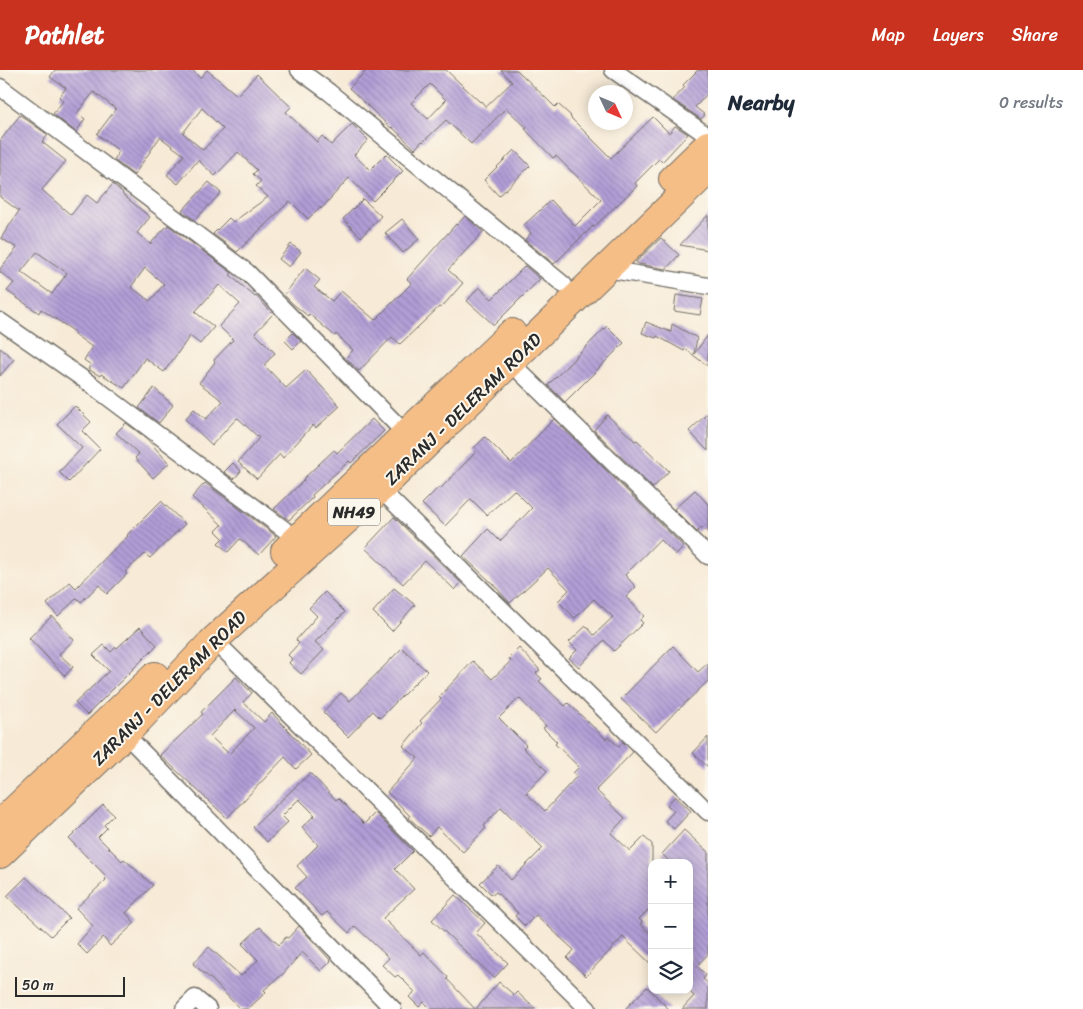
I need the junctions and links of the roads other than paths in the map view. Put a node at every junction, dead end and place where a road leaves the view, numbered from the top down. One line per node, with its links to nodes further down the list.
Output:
1 (299, 70): 8 (street)
2 (613, 70): 4 (street)
3 (0, 87): 12 (street)
4 (708, 136)
5 (708, 145): 8 (highway, ZARANJ - DELERAM ROAD / NH49)
6 (703, 181): 7 (highway, ZARANJ - DELERAM ROAD / NH49)
7 (606, 270): 9 (street); 11 (highway, ZARANJ - DELERAM ROAD / NH49)
8 (564, 285): 12 (highway, ZARANJ - DELERAM ROAD / NH49)
9 (708, 286)
10 (0, 321): 14 (street)
11 (510, 362): 13 (highway, ZARANJ - DELERAM ROAD / NH49); 15 (street)
12 (406, 434): 14 (highway, ZARANJ - DELERAM ROAD / NH49)
13 (380, 489): 16 (highway, ZARANJ - DELERAM ROAD / NH49); 18 (street)
14 (297, 539): 19 (highway, ZARANJ - DELERAM ROAD / NH49)
15 (708, 556)
16 (214, 640): 17 (highway, ZARANJ - DELERAM ROAD / NH49); 24 (street)
17 (125, 734): 20 (highway, ZARANJ - DELERAM ROAD / NH49); 23 (street)
18 (708, 812)
19 (0, 824)
20 (0, 854)
21 (184, 1009): 22 (street)
22 (208, 1009)
23 (393, 1009)
24 (588, 1009)

